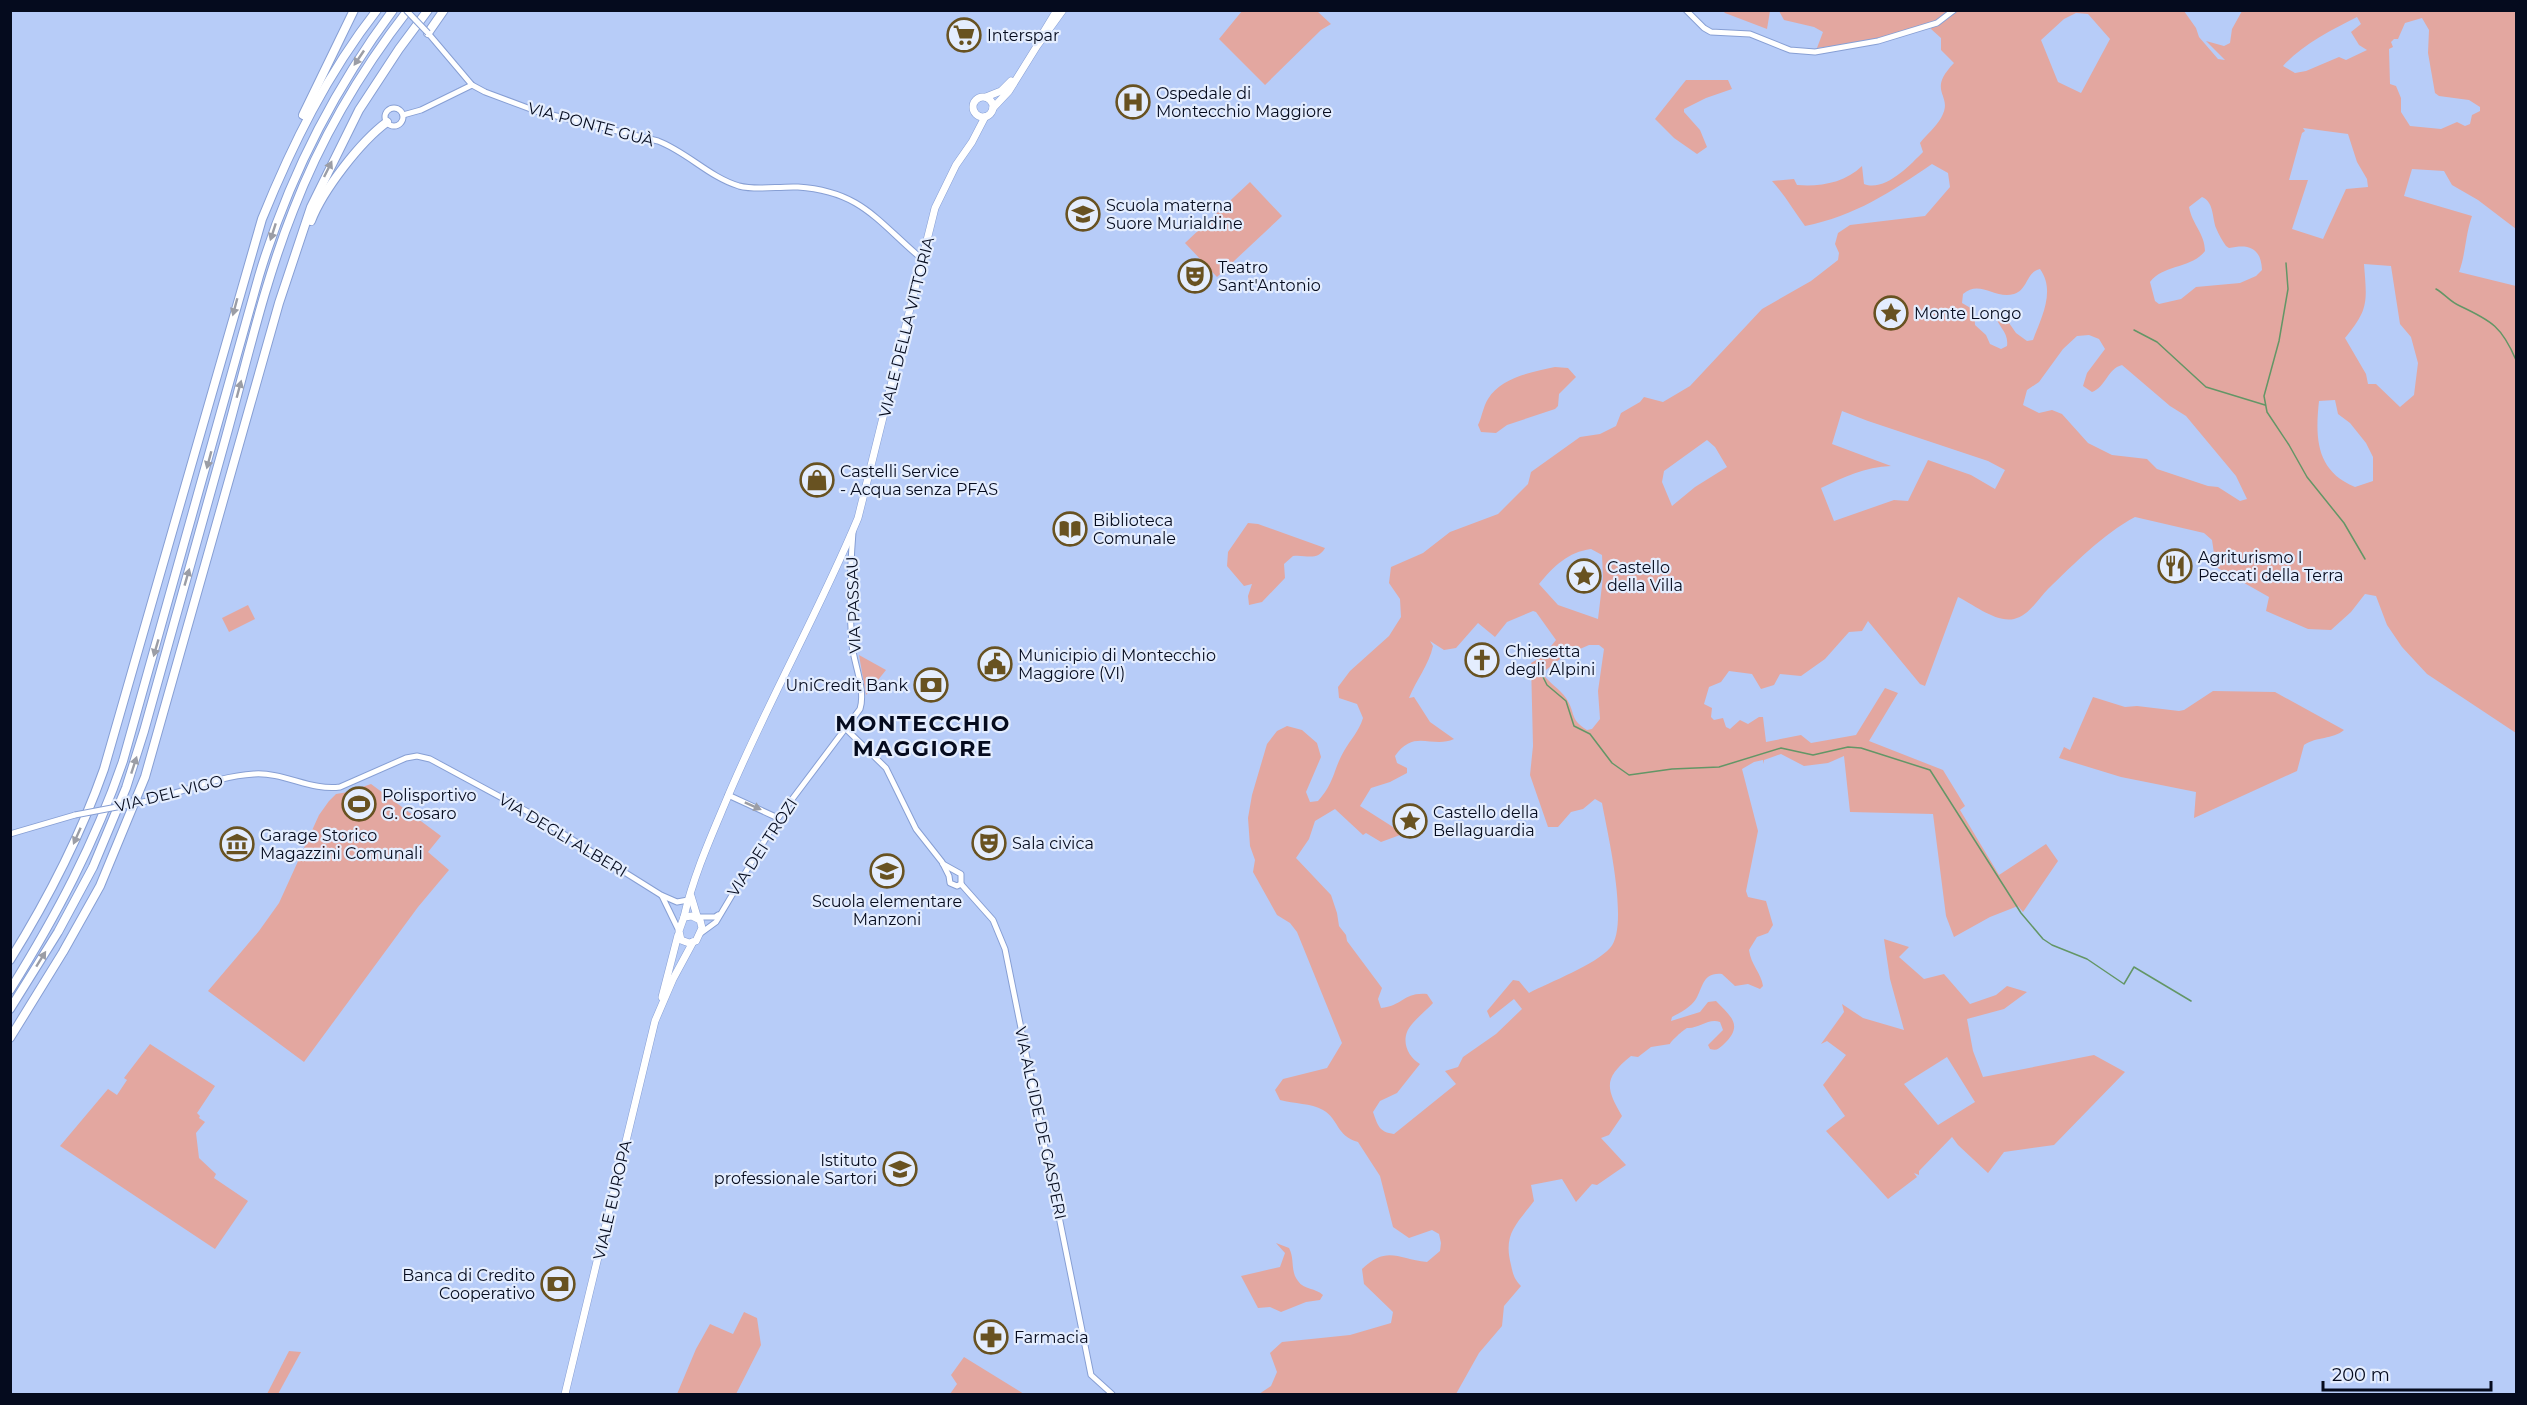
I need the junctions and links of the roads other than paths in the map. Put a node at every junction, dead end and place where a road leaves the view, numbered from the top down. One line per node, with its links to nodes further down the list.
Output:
1 (354, 10): 22 (highway)
2 (377, 10): 22 (highway)
3 (393, 10): 47 (highway, one-way to 47)
4 (407, 10): 11 (street, VIA PONTE GUÀ, bridge); 49 (highway, one-way to 4)
5 (428, 10): 24 (highway, one-way to 5)
6 (444, 10): 11 (highway)
7 (1057, 10): 12 (main road)
8 (1063, 10): 12 (main road)
9 (1686, 10): 10 (street)
10 (1954, 10)
11 (428, 33): 14 (street, VIA PONTE GUÀ)
12 (1037, 46): 13 (main road, VIALE DELLA VITTORIA)
13 (1018, 75): 15 (main road); 16 (main road, VIALE DELLA VITTORIA)
14 (472, 85): 18 (street); 23 (street, VIA PONTE GUÀ)
15 (984, 97): 16 (main road); 17 (main road)
16 (993, 108): 19 (main road, VIALE DELLA VITTORIA)
17 (975, 113): 19 (main road); 21 (main road)
18 (403, 115): 20 (street); 20 (street)
19 (985, 117): 21 (main road, VIALE DELLA VITTORIA)
20 (387, 122): 24 (highway)
21 (977, 133): 23 (main road, VIALE DELLA VITTORIA)
22 (262, 219): 46 (highway, one-way to 46)
23 (922, 259): 25 (main road, VIALE DELLA VITTORIA)
24 (279, 303): 50 (highway)
25 (854, 530): 26 (street, VIA PASSAU); 27 (main road, VIALE EUROPA)
26 (846, 729): 30 (street, VIA DEI TROZI); 33 (street)
27 (745, 757): 29 (main road, VIALE EUROPA); 31 (main road, VIALE EUROPA)
28 (330, 788): 32 (street, VIA DEL VIGO, bridge); 37 (street, VIA DEGLI ALBERI)
29 (728, 795): 30 (street, one-way to 30); 31 (main road, VIALE EUROPA)
30 (778, 818): 39 (street, VIA DEI TROZI)
31 (715, 826): 38 (main road, VIALE EUROPA)
32 (10, 834)
33 (942, 862): 34 (street); 35 (street)
34 (956, 872): 35 (street); 36 (street)
35 (949, 876): 36 (street)
36 (961, 884): 52 (street, VIA ALCIDE DE GASPERI)
37 (661, 895): 38 (street, VIA DEGLI ALBERI); 40 (street)
38 (689, 897): 41 (main road); 42 (main road, VIALE EUROPA)
39 (723, 909): 41 (street, VIA DEI TROZI); 44 (street, VIA DEI TROZI)
40 (670, 913): 42 (street); 43 (street)
41 (697, 917): 42 (main road); 44 (main road)
42 (684, 918): 43 (main road, VIALE EUROPA)
43 (678, 933): 45 (main road); 48 (main road, VIALE EUROPA)
44 (701, 933): 45 (main road, VIALE EUROPA)
45 (693, 942): 48 (main road, VIALE EUROPA)
46 (10, 960)
47 (10, 990)
48 (661, 1005): 51 (main road, VIALE EUROPA)
49 (10, 1009)
50 (10, 1038)
51 (565, 1395)
52 (1112, 1395)

